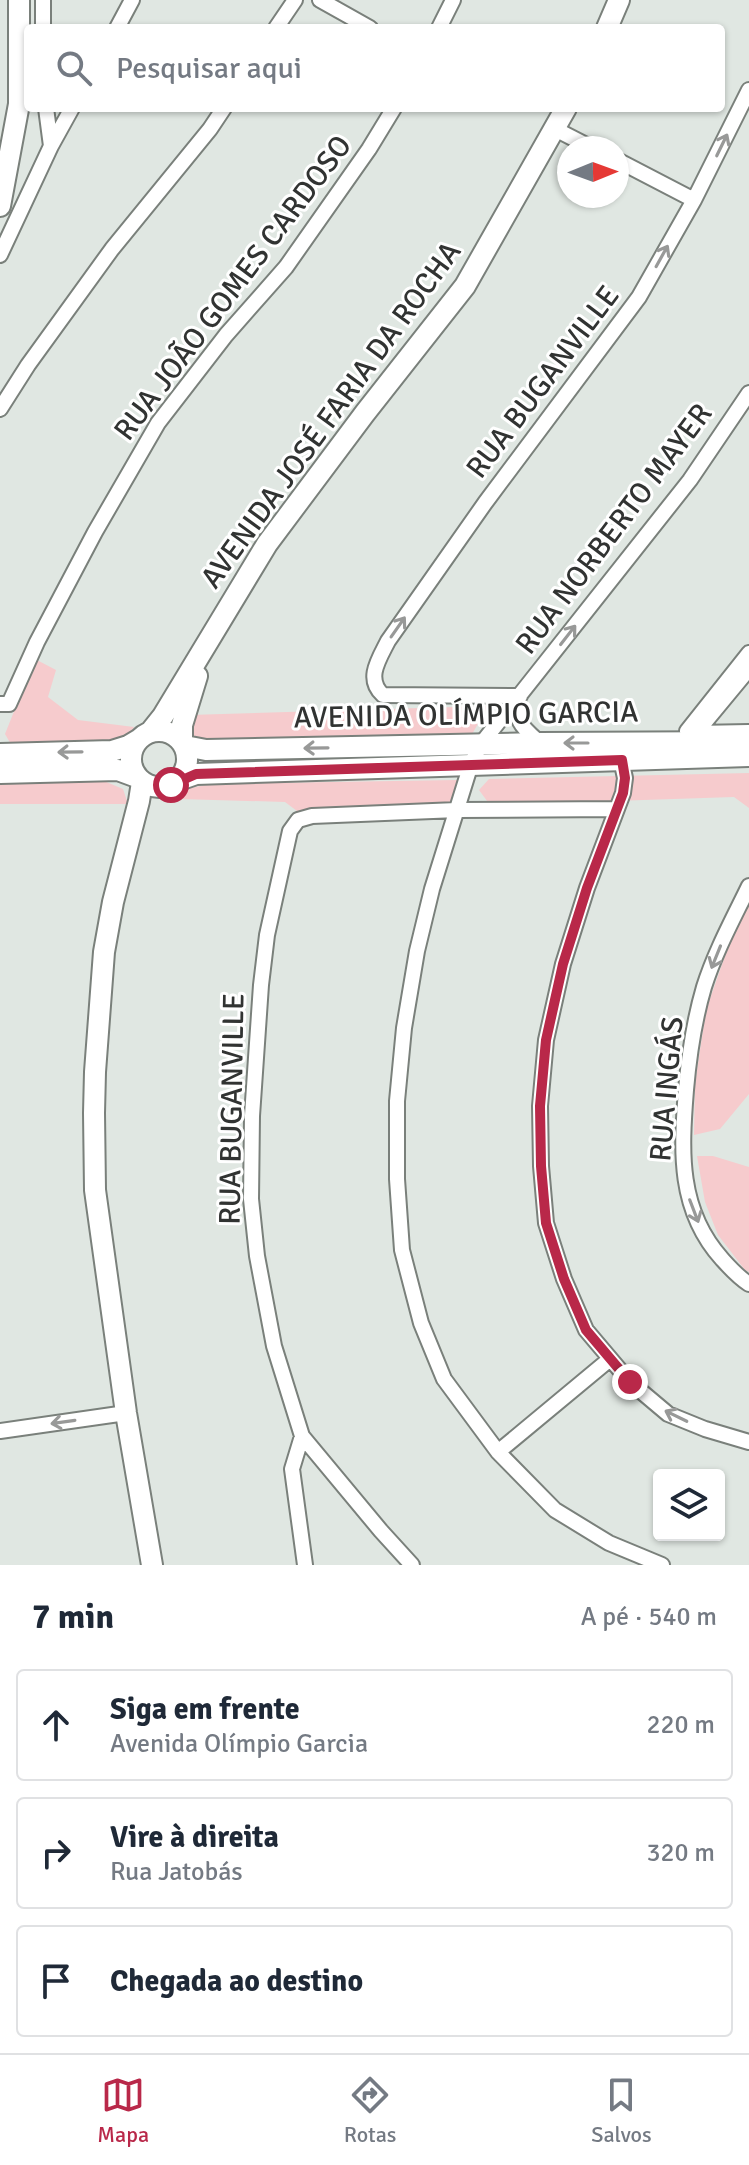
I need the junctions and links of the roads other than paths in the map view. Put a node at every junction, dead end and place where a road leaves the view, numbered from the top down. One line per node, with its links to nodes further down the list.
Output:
1 (19, 0): 25 (street)
2 (43, 0): 8 (street)
3 (132, 0): 9 (street)
4 (295, 0): 10 (street)
5 (320, 0): 11 (street)
6 (453, 0): 12 (street)
7 (619, 0): 13 (street)
8 (43, 24)
9 (119, 24)
10 (279, 24)
11 (363, 24)
12 (441, 24)
13 (609, 24)
14 (749, 90): 24 (street, RUA BUGANVILLE, one-way to 14)
15 (47, 112): 22 (street)
16 (70, 112): 22 (street)
17 (221, 112): 28 (street)
18 (392, 112): 33 (street, RUA JOÃO GOMES CARDOSO)
19 (564, 112): 20 (street, AVENIDA JOSÉ FARIA DA ROCHA)
20 (555, 129): 21 (street); 29 (street, AVENIDA JOSÉ FARIA DA ROCHA)
21 (569, 136)
22 (51, 146): 26 (street)
23 (629, 166): 24 (street)
24 (694, 200): 32 (street, RUA BUGANVILLE, one-way to 24)
25 (0, 206)
26 (0, 255)
27 (749, 393): 32 (street, RUA NORBERTO MAYER, one-way to 27)
28 (0, 409)
29 (214, 631): 35 (street, AVENIDA JOSÉ FARIA DA ROCHA); 38 (street, AVENIDA JOSÉ FARIA DA ROCHA)
30 (749, 653): 40 (street)
31 (749, 669): 34 (street)
32 (520, 696): 37 (street, RUA NORBERTO MAYER); 39 (street, RUA NORBERTO MAYER)
33 (0, 704)
34 (749, 732)
35 (144, 736): 38 (street); 42 (street, one-way to 42); 46 (street)
36 (749, 742): 40 (street, AVENIDA OLÍMPIO GARCIA)
37 (540, 743): 39 (street, AVENIDA OLÍMPIO GARCIA); 41 (street, AVENIDA OLÍMPIO GARCIA, one-way to 37)
38 (184, 744): 39 (street, AVENIDA OLÍMPIO GARCIA, one-way to 38); 47 (street)
39 (481, 744): 44 (street, RUA NORBERTO MAYER)
40 (681, 750): 41 (street, AVENIDA OLÍMPIO GARCIA); 43 (street)
41 (618, 751): 44 (street, AVENIDA OLÍMPIO GARCIA); 48 (street)
42 (0, 754)
43 (749, 756)
44 (471, 764): 47 (street, AVENIDA OLÍMPIO GARCIA); 49 (street, RUA NORBERTO MAYER)
45 (0, 773): 46 (street)
46 (139, 779): 47 (street); 50 (street)
47 (175, 783): 50 (street)
48 (617, 809): 49 (street, RUA BUGANVILLE); 53 (street)
49 (457, 810): 56 (street, RUA BUGANVILLE); 58 (street, RUA NORBERTO MAYER)
50 (122, 865): 54 (street)
51 (749, 886): 52 (street, RUA INGÁS, one-way to 52)
52 (749, 1284)
53 (610, 1359): 57 (street, one-way to 53); 58 (street)
54 (126, 1413): 55 (street, one-way to 55); 59 (street)
55 (0, 1431)
56 (302, 1436): 60 (street); 61 (street, RUA BUGANVILLE)
57 (749, 1442)
58 (498, 1452): 62 (street, RUA NORBERTO MAYER)
59 (152, 1565)
60 (305, 1565)
61 (412, 1565)
62 (662, 1565)

